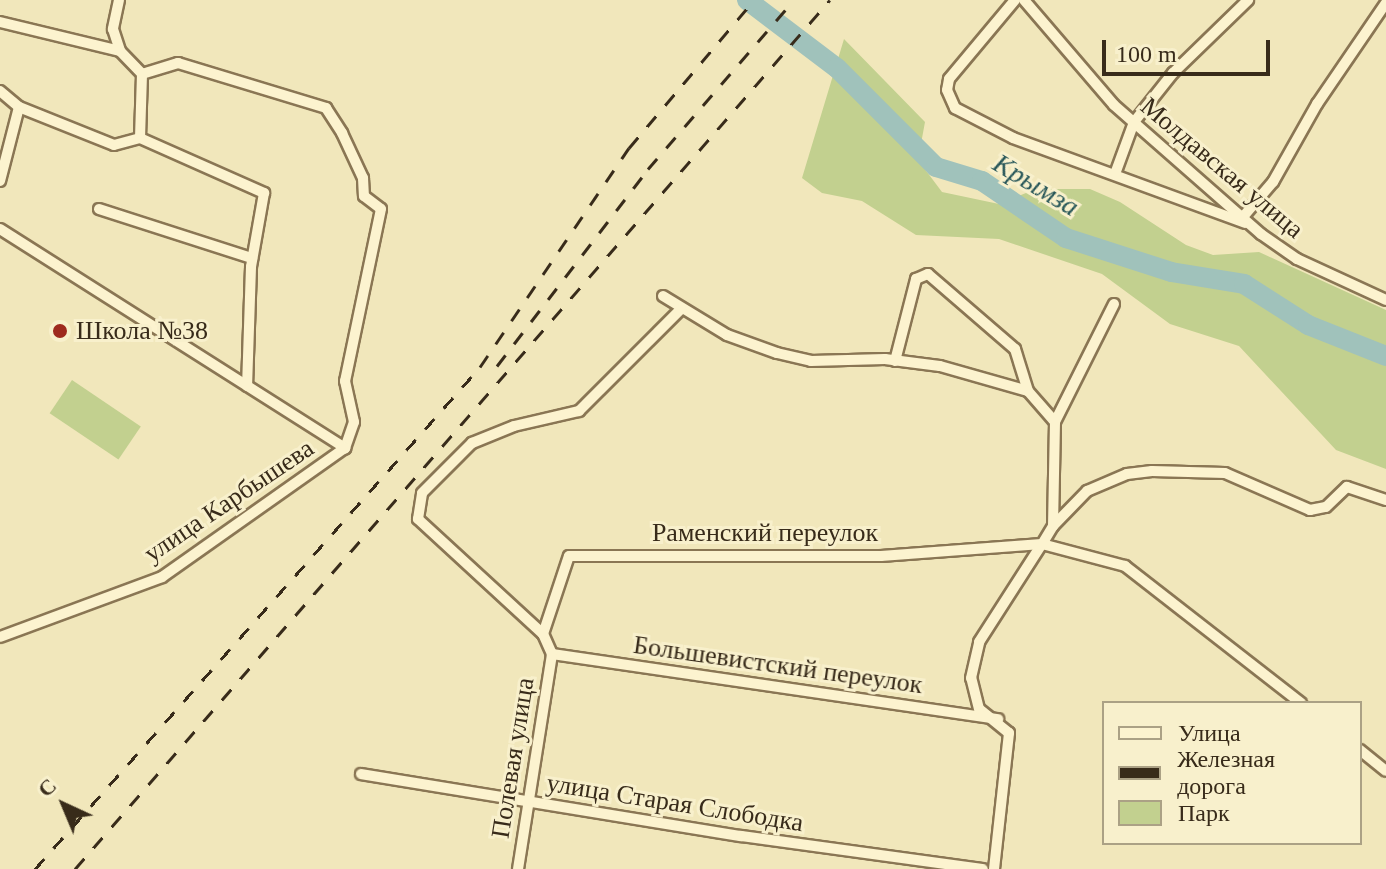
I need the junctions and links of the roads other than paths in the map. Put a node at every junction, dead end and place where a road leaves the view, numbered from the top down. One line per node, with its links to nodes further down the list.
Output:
1 (119, 0): 7 (street)
2 (1015, 0): 13 (street)
3 (1024, 0): 11 (street, Молдавская улица)
4 (1248, 0): 11 (street)
5 (1386, 3): 16 (street)
6 (0, 22): 7 (street)
7 (120, 51): 8 (street)
8 (142, 74): 12 (street); 27 (street)
9 (0, 91): 10 (street)
10 (19, 107): 12 (street); 14 (street)
11 (1134, 122): 13 (street); 16 (street, Молдавская улица)
12 (140, 138): 18 (street)
13 (1115, 174): 16 (street)
14 (0, 181)
15 (99, 209): 18 (street)
16 (1246, 221): 20 (street, Молдавская улица)
17 (0, 229): 24 (street)
18 (252, 258): 24 (street)
19 (663, 296): 22 (street)
20 (1386, 300)
21 (1114, 304): 26 (street)
22 (681, 309): 23 (street); 31 (street)
23 (895, 361): 25 (street); 25 (street)
24 (247, 386): 27 (street)
25 (1028, 391): 26 (street)
26 (1055, 422): 29 (street)
27 (345, 448): 32 (street, улица Карбышева)
28 (1386, 500): 29 (street)
29 (1053, 526): 30 (street)
30 (1042, 544): 31 (street, Раменский переулок); 34 (street); 35 (street)
31 (543, 634): 33 (street)
32 (0, 637)
33 (552, 654): 35 (street, Большевистский переулок); 39 (street, Полевая улица)
34 (1298, 701)
35 (998, 719): 42 (street)
36 (1362, 752): 37 (street)
37 (1386, 771)
38 (361, 774): 39 (street, улица Старая Слободка)
39 (528, 802): 40 (street, Полевая улица); 41 (street, улица Старая Слободка)
40 (518, 869)
41 (983, 869)
42 (994, 869)

